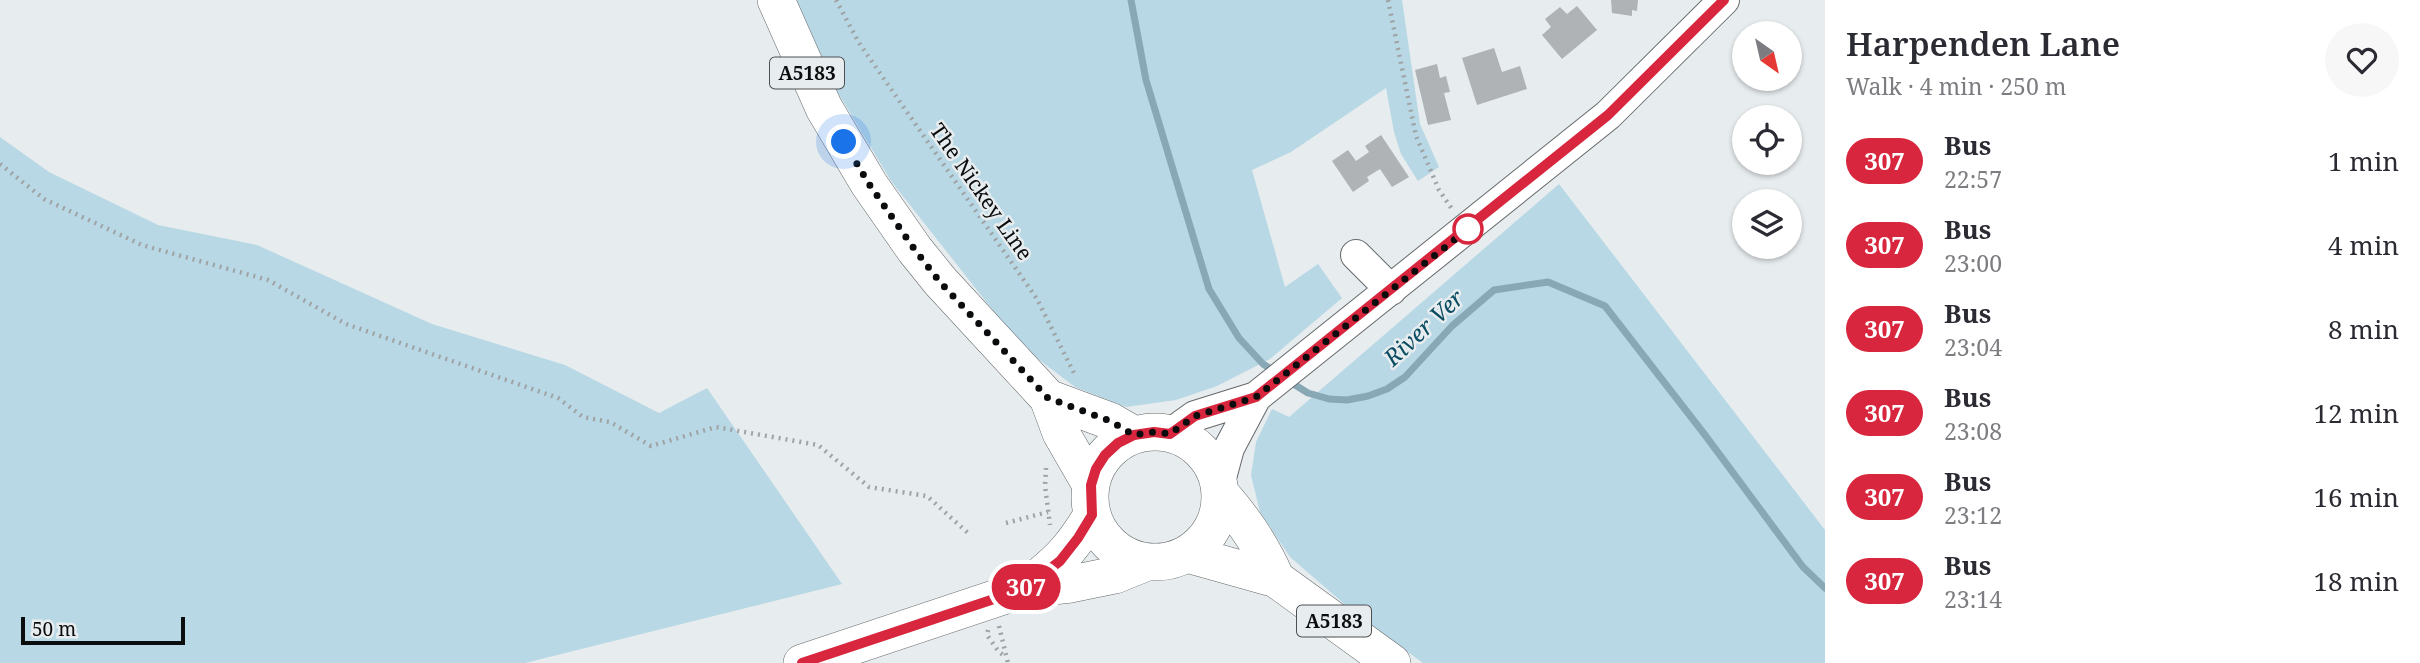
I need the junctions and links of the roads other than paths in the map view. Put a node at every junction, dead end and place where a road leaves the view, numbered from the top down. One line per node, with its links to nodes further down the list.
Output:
1 (776, 0): 5 (main road, A5183)
2 (1724, 0): 4 (street)
3 (1356, 255): 4 (street)
4 (1391, 290): 6 (street)
5 (1063, 389): 8 (main road, A5183); 10 (main road, A5183)
6 (1266, 390): 7 (street); 9 (street)
7 (1170, 434): 8 (main road); 9 (main road)
8 (1134, 435): 10 (main road)
9 (1220, 489): 11 (main road); 13 (main road, A5183)
10 (1091, 500): 12 (main road); 14 (main road)
11 (1187, 554): 12 (main road); 13 (main road, A5183)
12 (1147, 562): 14 (main road)
13 (1276, 579): 16 (main road, A5183)
14 (1024, 589): 15 (main road)
15 (802, 663)
16 (1392, 663)

